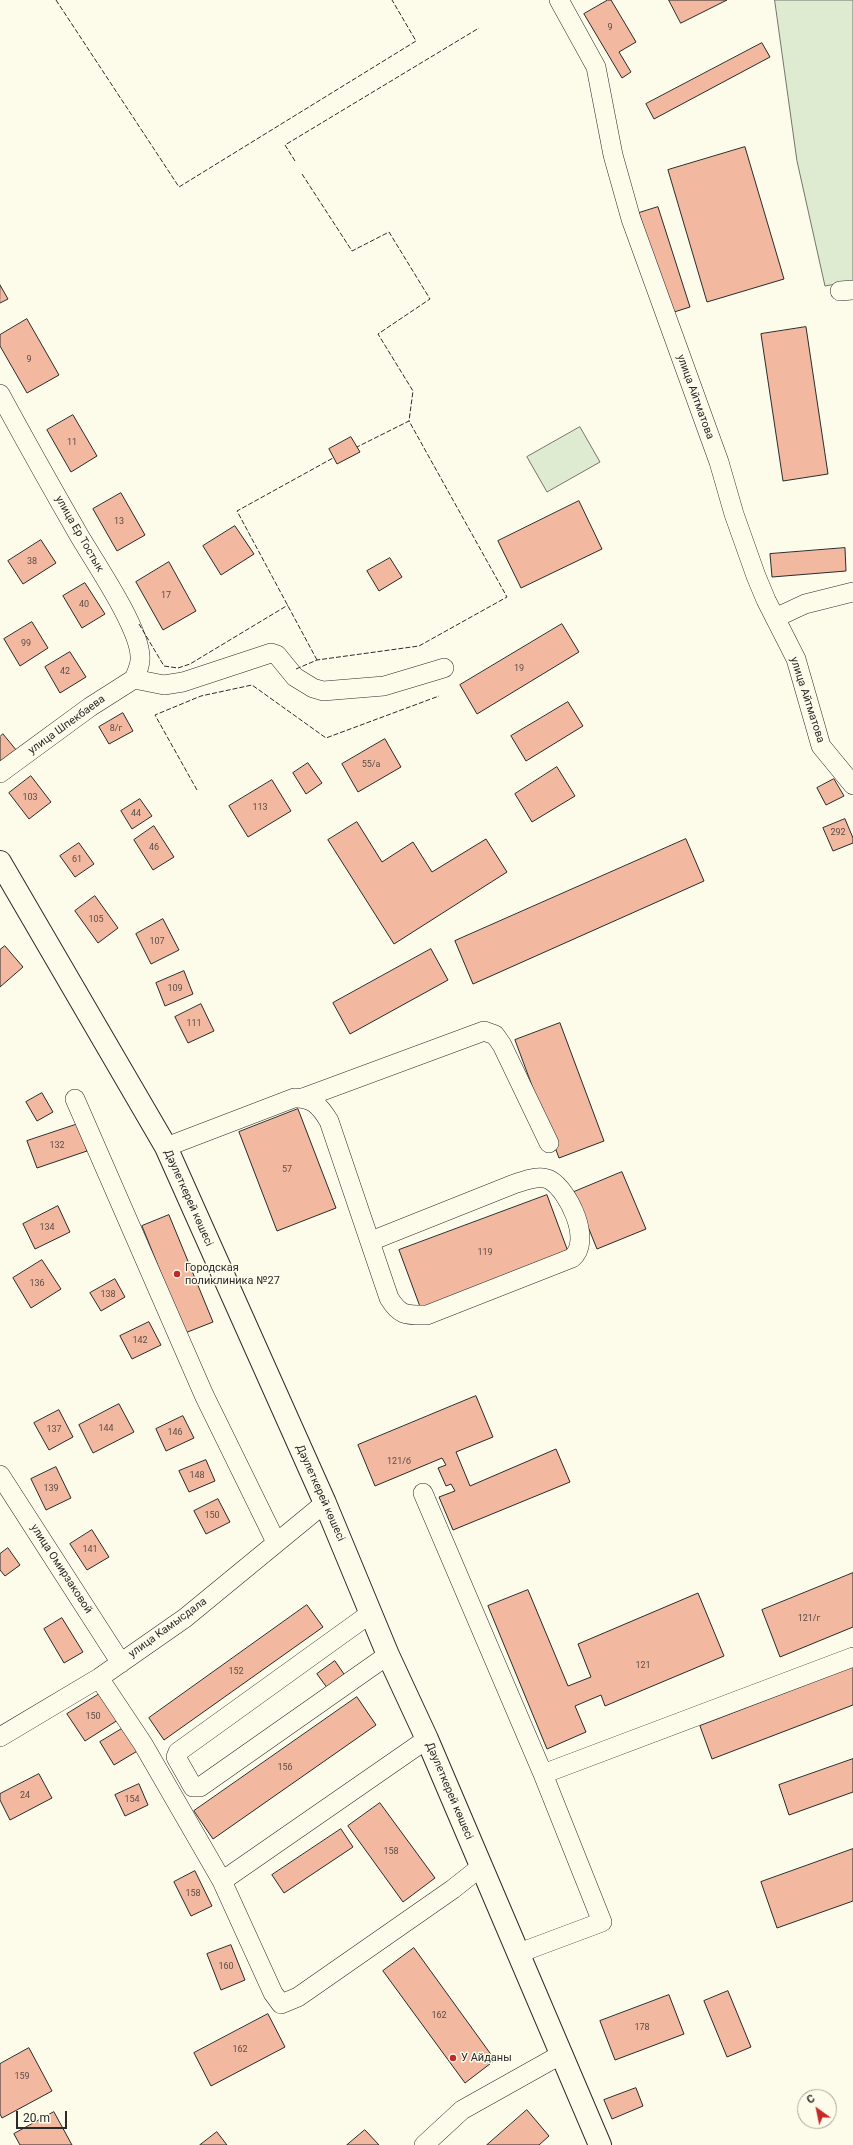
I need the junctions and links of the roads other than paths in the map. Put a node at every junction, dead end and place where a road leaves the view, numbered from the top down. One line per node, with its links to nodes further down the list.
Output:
1 (559, 0): 4 (street, улица Айтматова)
2 (0, 394): 6 (street, улица Ер Тостык)
3 (853, 592): 4 (street)
4 (775, 618): 8 (street, улица Айтматова)
5 (444, 668): 6 (street)
6 (134, 679): 7 (street, улица Шпекбаева)
7 (0, 773)
8 (853, 785)
9 (0, 862): 13 (main road, Дәулеткерей көшесі)
10 (303, 1098): 12 (street); 13 (street); 14 (street)
11 (75, 1099): 18 (street)
12 (549, 1143)
13 (166, 1147): 17 (main road, Дәулеткерей көшесі)
14 (371, 1241): 14 (street)
15 (0, 1474): 22 (street, улица Омирзаковой)
16 (423, 1493): 26 (street)
17 (325, 1503): 18 (street, улица Камысдала); 19 (main road, Дәулеткерей көшесі)
18 (276, 1542): 22 (street, улица Камысдала)
19 (371, 1613): 20 (main road, Дәулеткерей көшесі); 20 (street)
20 (388, 1655): 25 (main road, Дәулеткерей көшесі)
21 (853, 1657): 26 (street)
22 (121, 1663): 23 (street, улица Камысдала)
23 (99, 1678): 24 (street, улица Камысдала); 28 (street)
24 (0, 1737)
25 (427, 1739): 27 (main road, Дәулеткерей көшесі); 28 (street)
26 (543, 1774): 29 (street)
27 (482, 1866): 28 (street); 29 (main road, Дәулеткерей көшесі)
28 (222, 1881)
29 (519, 1953): 30 (main road, Дәулеткерей көшесі)
30 (562, 2054): 31 (street); 32 (main road, Дәулеткерей көшесі)
31 (424, 2145)
32 (600, 2145)

